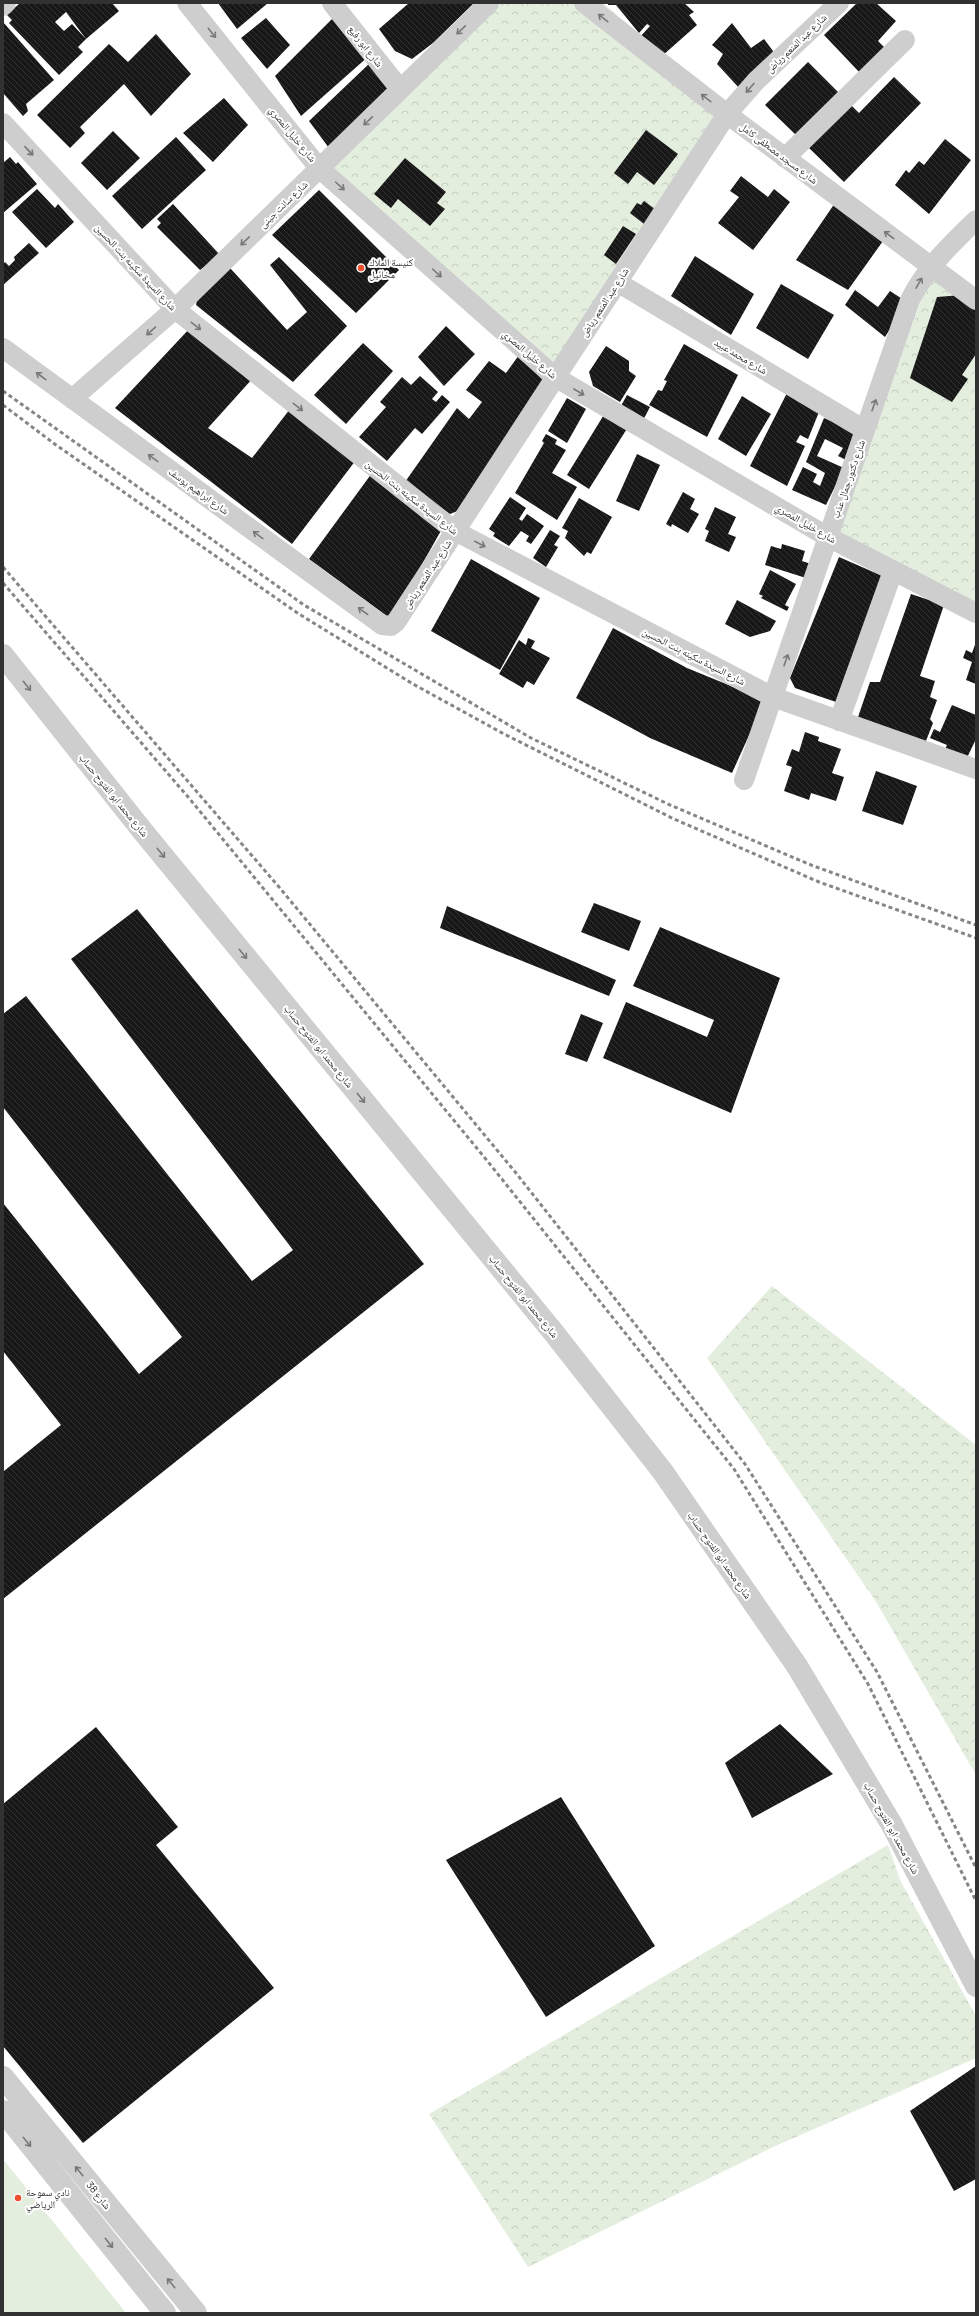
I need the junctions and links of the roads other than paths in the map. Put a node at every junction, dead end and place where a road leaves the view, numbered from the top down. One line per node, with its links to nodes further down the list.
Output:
1 (6, 3): 7 (street)
2 (187, 3): 13 (street, شارع خليل المصري, one-way to 13)
3 (332, 3): 9 (street, شارع ابو رفيع)
4 (489, 3): 9 (street, شارع سانت جينى, one-way to 9)
5 (584, 3): 10 (street, شارع مسجد مصطفى كامل, one-way to 5)
6 (835, 4): 10 (street, شارع عبد المنعم رياض, one-way to 10)
7 (3, 6)
8 (906, 40): 12 (street)
9 (400, 89): 13 (street, شارع سانت جينى, one-way to 13)
10 (727, 114): 12 (street, شارع مسجد مصطفى كامل); 16 (street, شارع عبد المنعم رياض)
11 (6, 131): 18 (street, شارع السيدة سكينه بنت الحسين, one-way to 18)
12 (785, 158): 15 (street, شارع مسجد مصطفى كامل, one-way to 12)
13 (320, 168): 18 (street, شارع سانت جينى, one-way to 18); 20 (street, شارع خليل المصري, one-way to 20)
14 (976, 220): 15 (street, شارع دكتور جمال عذب)
15 (931, 266): 17 (street, شارع مسجد مصطفى كامل); 22 (street, شارع دكتور جمال عذب, one-way to 15)
16 (617, 282): 20 (street, شارع عبد المنعم رياض); 22 (street, شارع محمد عبيد)
17 (976, 300)
18 (175, 309): 21 (street, شارع سانت جينى, one-way to 21); 23 (street, شارع السيدة سكينه بنت الحسين, one-way to 23)
19 (3, 348): 21 (street, شارع ابراهيم يوسف, one-way to 19)
20 (555, 377): 23 (street, شارع عبد المنعم رياض); 24 (street, شارع خليل المصري, one-way to 24)
21 (72, 399): 27 (street, شارع ابراهيم يوسف, one-way to 21)
22 (865, 430): 24 (street, شارع دكتور جمال عذب)
23 (455, 532): 27 (street, شارع عبد المنعم رياض); 29 (street, شارع السيدة سكينه بنت الحسين, one-way to 29)
24 (828, 537): 25 (street, شارع خليل المصري); 29 (street, شارع دكتور جمال عذب, one-way to 24)
25 (893, 571): 26 (street, شارع خليل المصري); 30 (street)
26 (976, 613)
27 (396, 622)
28 (3, 656): 33 (street, شارع محمد ابو الفتوح حساب, one-way to 33)
29 (773, 697): 30 (street, شارع السيدة سكينه بنت الحسين); 32 (street, شارع دكتور جمال عذب)
30 (839, 721): 31 (street, شارع السيدة سكينه بنت الحسين)
31 (976, 769)
32 (744, 780)
33 (976, 1986)
34 (3, 2077): 37 (street, شارع 38, one-way to 34)
35 (3, 2111): 36 (street, one-way to 36)
36 (165, 2313)
37 (196, 2313)

